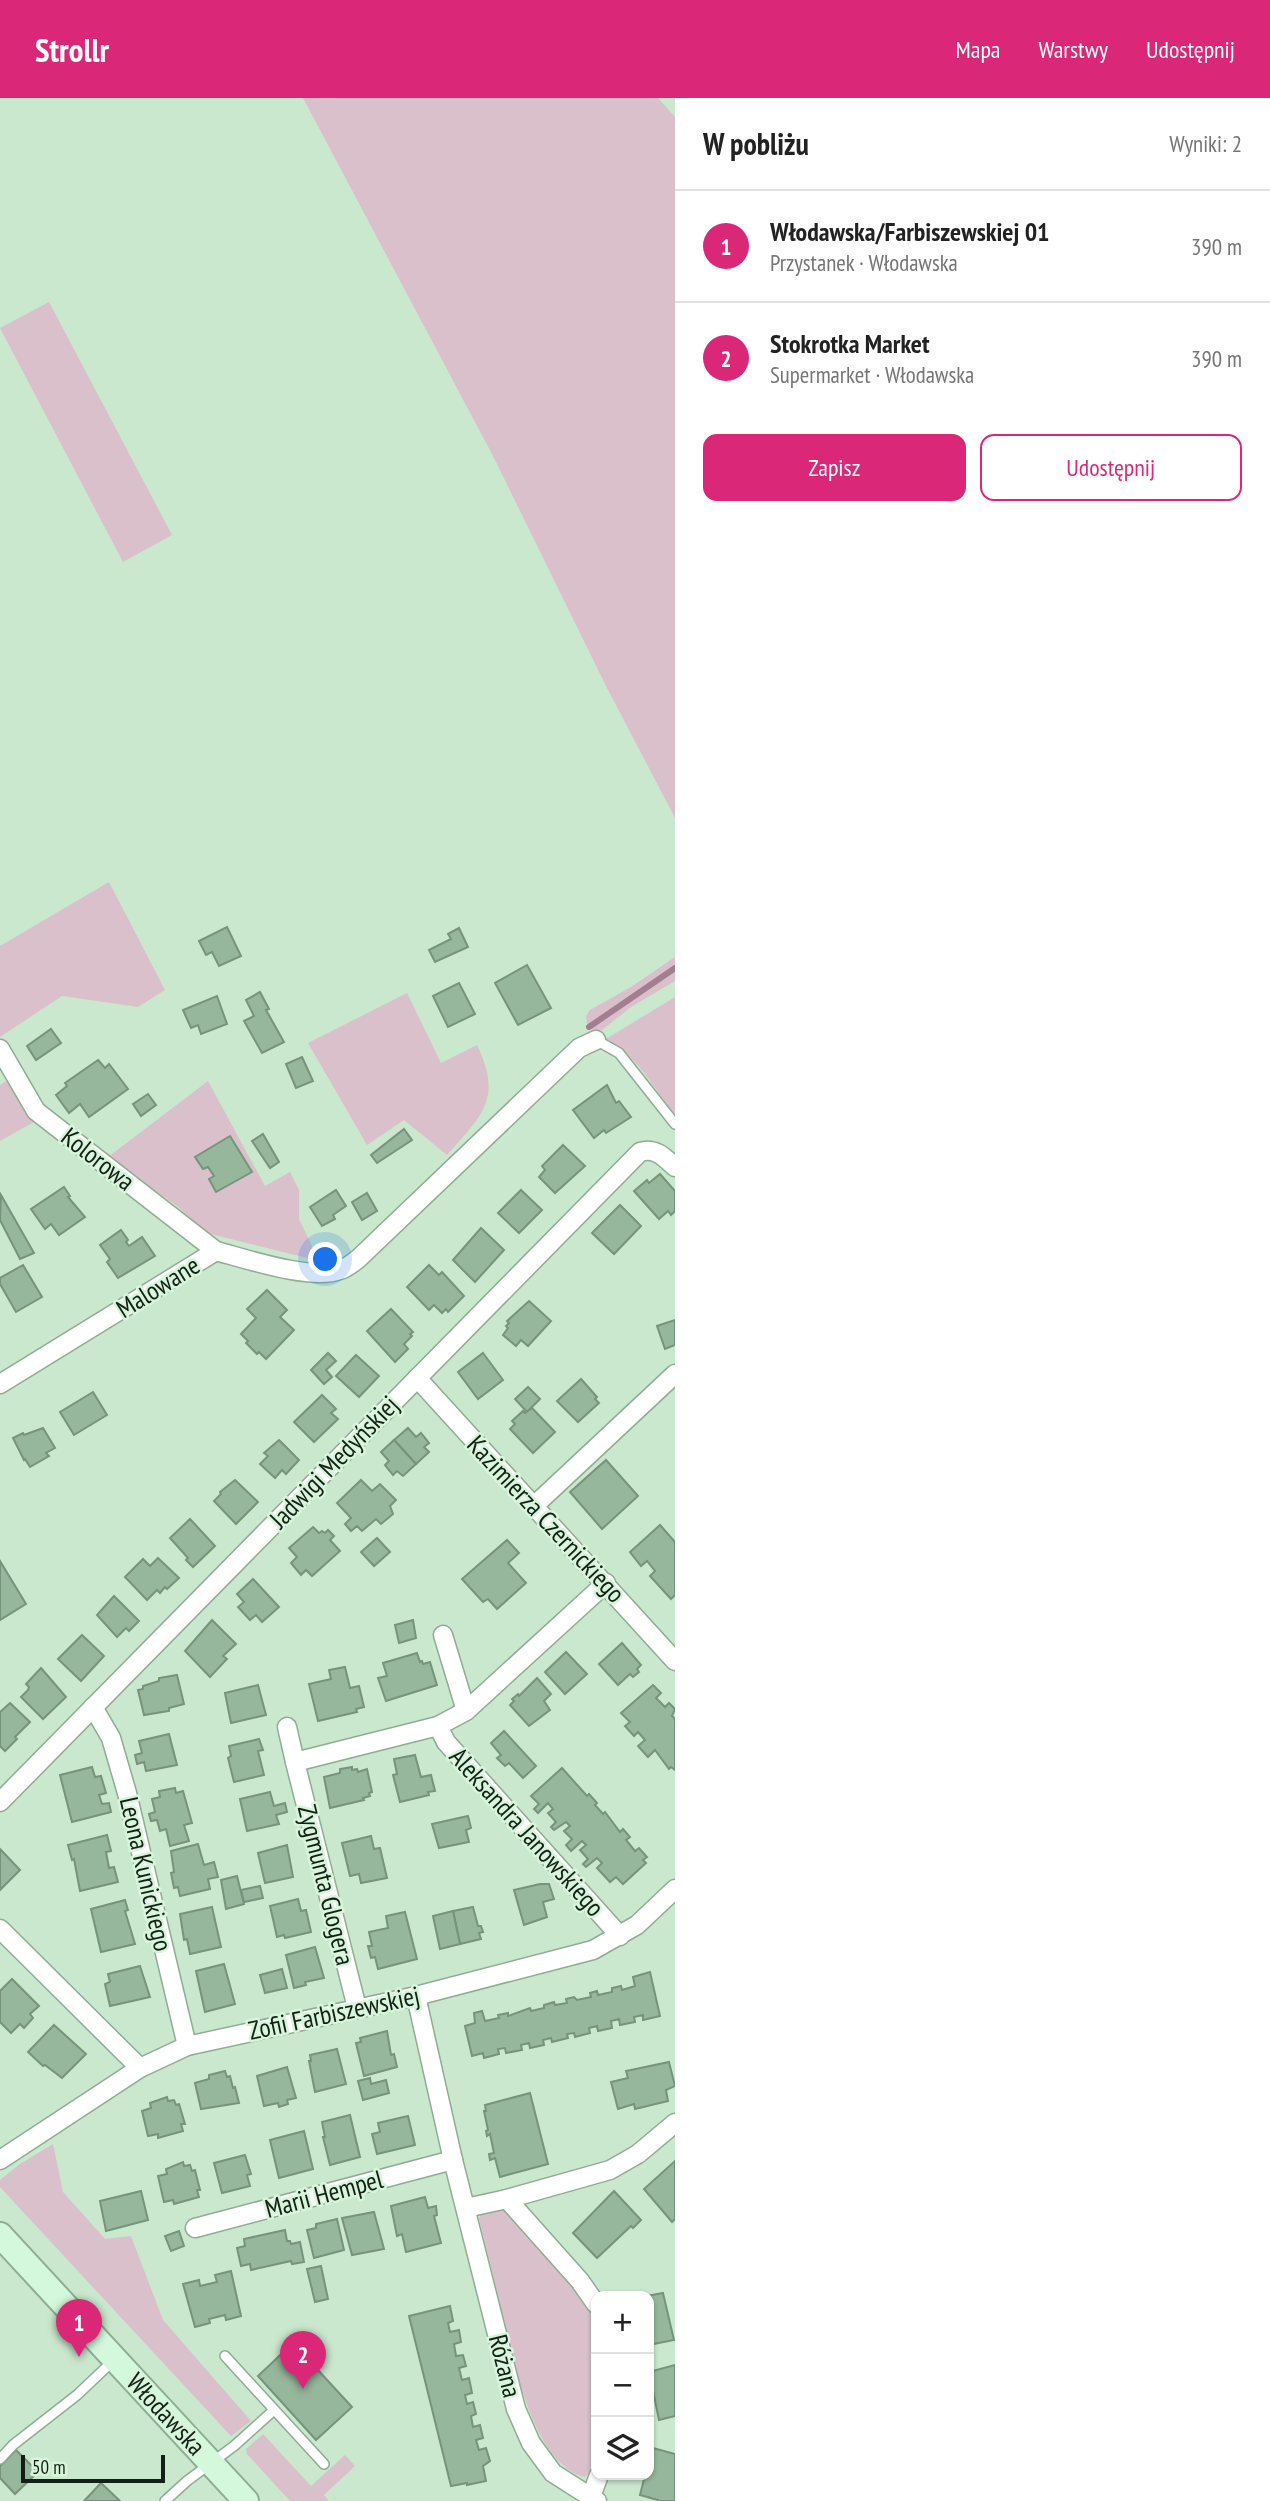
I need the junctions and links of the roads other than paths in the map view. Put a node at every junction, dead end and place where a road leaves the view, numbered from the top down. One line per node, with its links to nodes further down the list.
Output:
1 (596, 1040): 3 (lane); 5 (street, Malowane)
2 (0, 1049): 5 (street, Kolorowa)
3 (675, 1124)
4 (675, 1167): 7 (street, Jadwigi Medyńskiej)
5 (216, 1251): 8 (street, Malowane)
6 (675, 1374): 9 (street)
7 (417, 1378): 9 (street, Kazimierza Czernickiego); 13 (street, Jadwigi Medyńskiej)
8 (0, 1384)
9 (535, 1505): 10 (street, Kazimierza Czernickiego)
10 (606, 1583): 12 (street, Kazimierza Czernickiego); 14 (street)
11 (443, 1635): 14 (street)
12 (675, 1661)
13 (93, 1707): 18 (street, Jadwigi Medyńskiej); 24 (street, Leona Kunickiego)
14 (466, 1712): 15 (street)
15 (438, 1726): 17 (street); 21 (street, Aleksandra Janowskiego)
16 (287, 1727): 17 (street, Zygmunta Glogera)
17 (295, 1762): 23 (street, Zygmunta Glogera)
18 (0, 1802)
19 (675, 1889): 21 (street, Zofii Farbiszewskiej)
20 (0, 1929): 25 (street)
21 (620, 1936): 22 (street, Zofii Farbiszewskiej)
22 (416, 1996): 23 (street, Zofii Farbiszewskiej); 28 (street, Różana)
23 (357, 2008): 24 (street, Zofii Farbiszewskiej)
24 (187, 2046): 25 (street, Zofii Farbiszewskiej)
25 (140, 2068): 27 (street, Zofii Farbiszewskiej)
26 (675, 2123): 29 (street)
27 (0, 2160)
28 (453, 2160): 30 (street, Różana); 31 (street, Marii Hempel)
29 (506, 2199): 30 (street); 33 (street)
30 (466, 2208): 41 (street, Różana)
31 (195, 2228)
32 (0, 2235): 35 (main road, Włodawska)
33 (591, 2296)
34 (225, 2356): 36 (lane)
35 (115, 2358): 37 (lane); 38 (main road, Włodawska)
36 (274, 2410): 38 (lane); 39 (lane)
37 (0, 2459)
38 (211, 2463): 42 (lane); 43 (main road, Włodawska)
39 (324, 2464)
40 (598, 2480): 41 (street, Różana)
41 (594, 2499)
42 (165, 2501)
43 (246, 2501)

